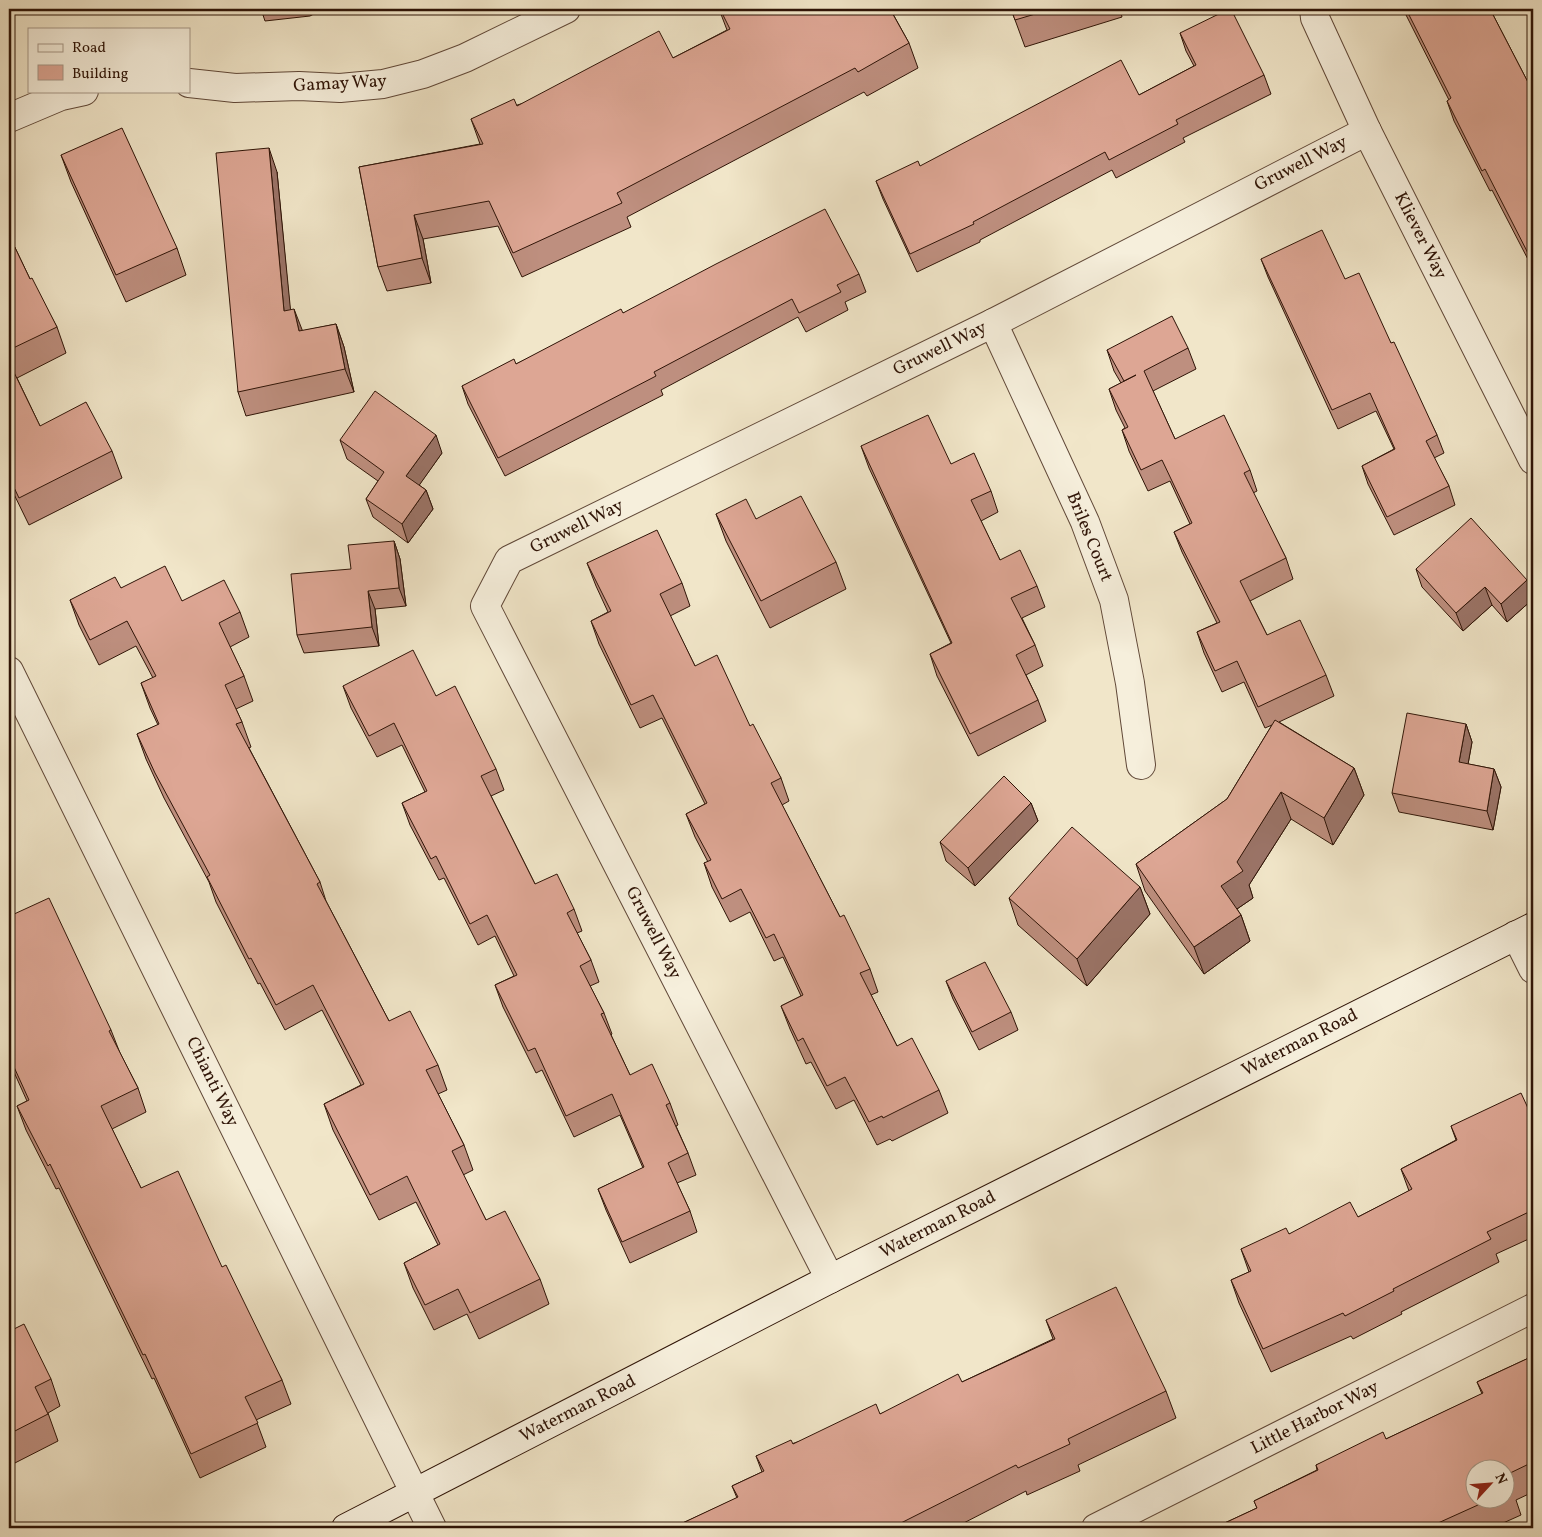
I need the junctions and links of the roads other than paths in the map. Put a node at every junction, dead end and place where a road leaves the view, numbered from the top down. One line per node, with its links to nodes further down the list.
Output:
1 (566, 9): 3 (street, Gamay Way)
2 (1314, 9): 6 (street, Kliever Way)
3 (190, 83)
4 (79, 92): 5 (street)
5 (9, 118)
6 (1366, 131): 7 (street, Gruwell Way); 8 (street, Kliever Way)
7 (993, 323): 10 (street, Briles Court); 13 (street, Gruwell Way)
8 (1533, 460)
9 (9, 670): 15 (street, Chianti Way)
10 (1141, 766)
11 (1525, 931): 12 (street); 13 (street, Waterman Road)
12 (1533, 969)
13 (830, 1280): 15 (street, Waterman Road)
14 (1533, 1308): 18 (street, Little Harbor Way)
15 (416, 1493): 16 (street, Waterman Road); 17 (street, Chianti Way)
16 (346, 1528)
17 (432, 1528)
18 (1096, 1528)

